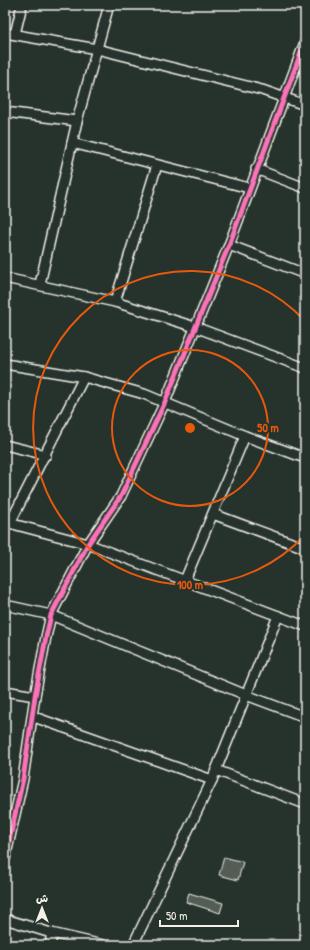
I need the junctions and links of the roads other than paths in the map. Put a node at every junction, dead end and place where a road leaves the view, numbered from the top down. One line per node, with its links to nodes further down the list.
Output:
1 (22, 5): 4 (street)
2 (109, 5): 6 (street)
3 (5, 33): 4 (street)
4 (15, 34): 6 (street)
5 (305, 42): 7 (street)
6 (97, 49): 7 (street); 10 (street)
7 (284, 97): 8 (street); 13 (street)
8 (305, 105)
9 (5, 112): 10 (street)
10 (77, 121): 11 (street)
11 (72, 143): 12 (street); 19 (street)
12 (157, 165): 14 (street); 20 (street)
13 (256, 169): 14 (street); 15 (street)
14 (249, 188): 16 (street)
15 (305, 188)
16 (229, 245): 17 (street); 21 (street)
17 (305, 274)
18 (5, 278): 19 (street)
19 (40, 284): 20 (street)
20 (115, 302): 21 (street)
21 (195, 327): 23 (street); 25 (street)
22 (5, 364): 24 (street)
23 (305, 368)
24 (84, 377): 25 (street); 28 (street)
25 (165, 402): 26 (street); 32 (street)
26 (245, 436): 29 (street); 30 (street)
27 (5, 445): 28 (street)
28 (46, 455): 31 (street)
29 (305, 458)
30 (213, 514): 33 (street); 34 (street)
31 (7, 522): 32 (street)
32 (88, 544): 34 (street); 36 (street)
33 (305, 548)
34 (185, 580): 37 (street)
35 (5, 605): 36 (street)
36 (51, 615): 40 (street); 41 (street)
37 (278, 616): 38 (street); 40 (street)
38 (305, 626)
39 (5, 690): 41 (street)
40 (246, 695): 43 (street); 44 (street)
41 (35, 696): 42 (street)
42 (34, 717): 45 (street); 47 (street)
43 (305, 717)
44 (216, 770): 45 (street); 46 (street)
45 (212, 780): 52 (street)
46 (305, 804)
47 (5, 859)
48 (5, 919): 49 (street)
49 (51, 933): 50 (street); 51 (street)
50 (51, 945)
51 (103, 945)
52 (133, 945)

